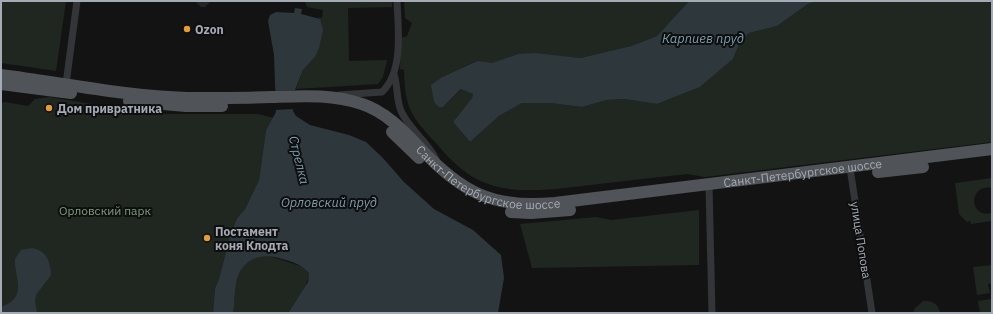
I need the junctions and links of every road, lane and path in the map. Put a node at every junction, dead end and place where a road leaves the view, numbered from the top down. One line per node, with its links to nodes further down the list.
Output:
1 (77, 1): 6 (street)
2 (397, 1): 3 (street)
3 (394, 74): 7 (street); 12 (street)
4 (1, 75): 6 (main road, Санкт-Петербургское шоссе)
5 (1, 84): 9 (main road, Санкт-Петербургское шоссе)
6 (66, 84): 9 (main road, Санкт-Петербургское шоссе)
7 (331, 97): 8 (main road, Санкт-Петербургское шоссе); 12 (main road, Санкт-Петербургское шоссе)
8 (304, 100): 9 (main road, Санкт-Петербургское шоссе); 14 (main road, Санкт-Петербургское шоссе)
9 (268, 101)
10 (992, 149): 13 (main road, Санкт-Петербургское шоссе)
11 (992, 157): 13 (main road, Санкт-Петербургское шоссе)
12 (439, 167): 14 (main road, Санкт-Петербургское шоссе)
13 (850, 172): 14 (main road, Санкт-Петербургское шоссе); 16 (street, улица Попова)
14 (709, 189): 15 (street)
15 (712, 313)
16 (872, 313)

